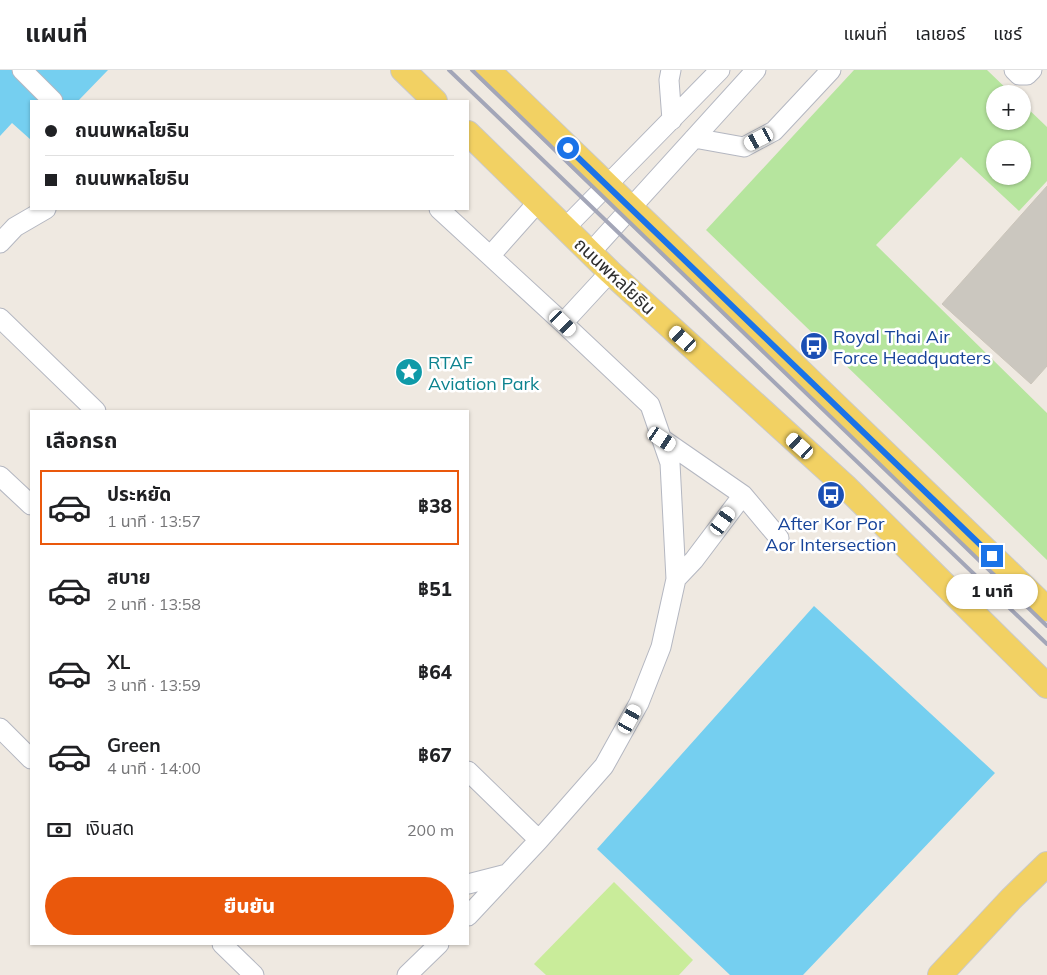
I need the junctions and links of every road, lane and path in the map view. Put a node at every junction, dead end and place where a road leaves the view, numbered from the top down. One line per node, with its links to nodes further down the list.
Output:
1 (22, 70): 10 (lane)
2 (403, 70): 11 (main road)
3 (488, 70): 15 (main road)
4 (671, 70): 12 (lane)
5 (720, 70): 12 (lane)
6 (756, 70): 14 (lane)
7 (830, 70): 14 (lane)
8 (1014, 70): 9 (lane)
9 (1032, 70)
10 (52, 100)
11 (434, 100)
12 (672, 120): 15 (lane)
13 (469, 134): 16 (main road, ถนนพหลโยธิน)
14 (694, 138): 17 (lane)
15 (607, 186): 17 (main road); 20 (lane)
16 (538, 202): 20 (main road, ถนนพหลโยธิน); 23 (lane)
17 (630, 209): 22 (lane); 34 (main road)
18 (44, 210): 21 (lane)
19 (440, 210): 23 (lane)
20 (566, 228): 22 (main road, ถนนพหลโยธิน)
21 (0, 243)
22 (590, 253): 24 (main road, ถนนพหลโยธิน)
23 (490, 256): 26 (lane)
24 (610, 272): 26 (lane); 35 (main road, ถนนพหลโยธิน)
25 (0, 318): 27 (lane)
26 (563, 323): 28 (lane)
27 (95, 410)
28 (662, 439): 30 (lane); 33 (lane)
29 (0, 476): 31 (lane)
30 (743, 495): 32 (lane); 33 (lane)
31 (30, 505)
32 (779, 538)
33 (676, 579): 39 (lane)
34 (1047, 609)
35 (1047, 686)
36 (0, 728): 37 (lane)
37 (30, 757)
38 (469, 772): 39 (lane)
39 (539, 840): 41 (lane)
40 (1047, 864): 48 (main road)
41 (507, 874): 42 (lane); 43 (lane)
42 (469, 884)
43 (469, 915)
44 (223, 945): 47 (lane)
45 (438, 945): 46 (lane)
46 (412, 974)
47 (254, 975)
48 (940, 975)

